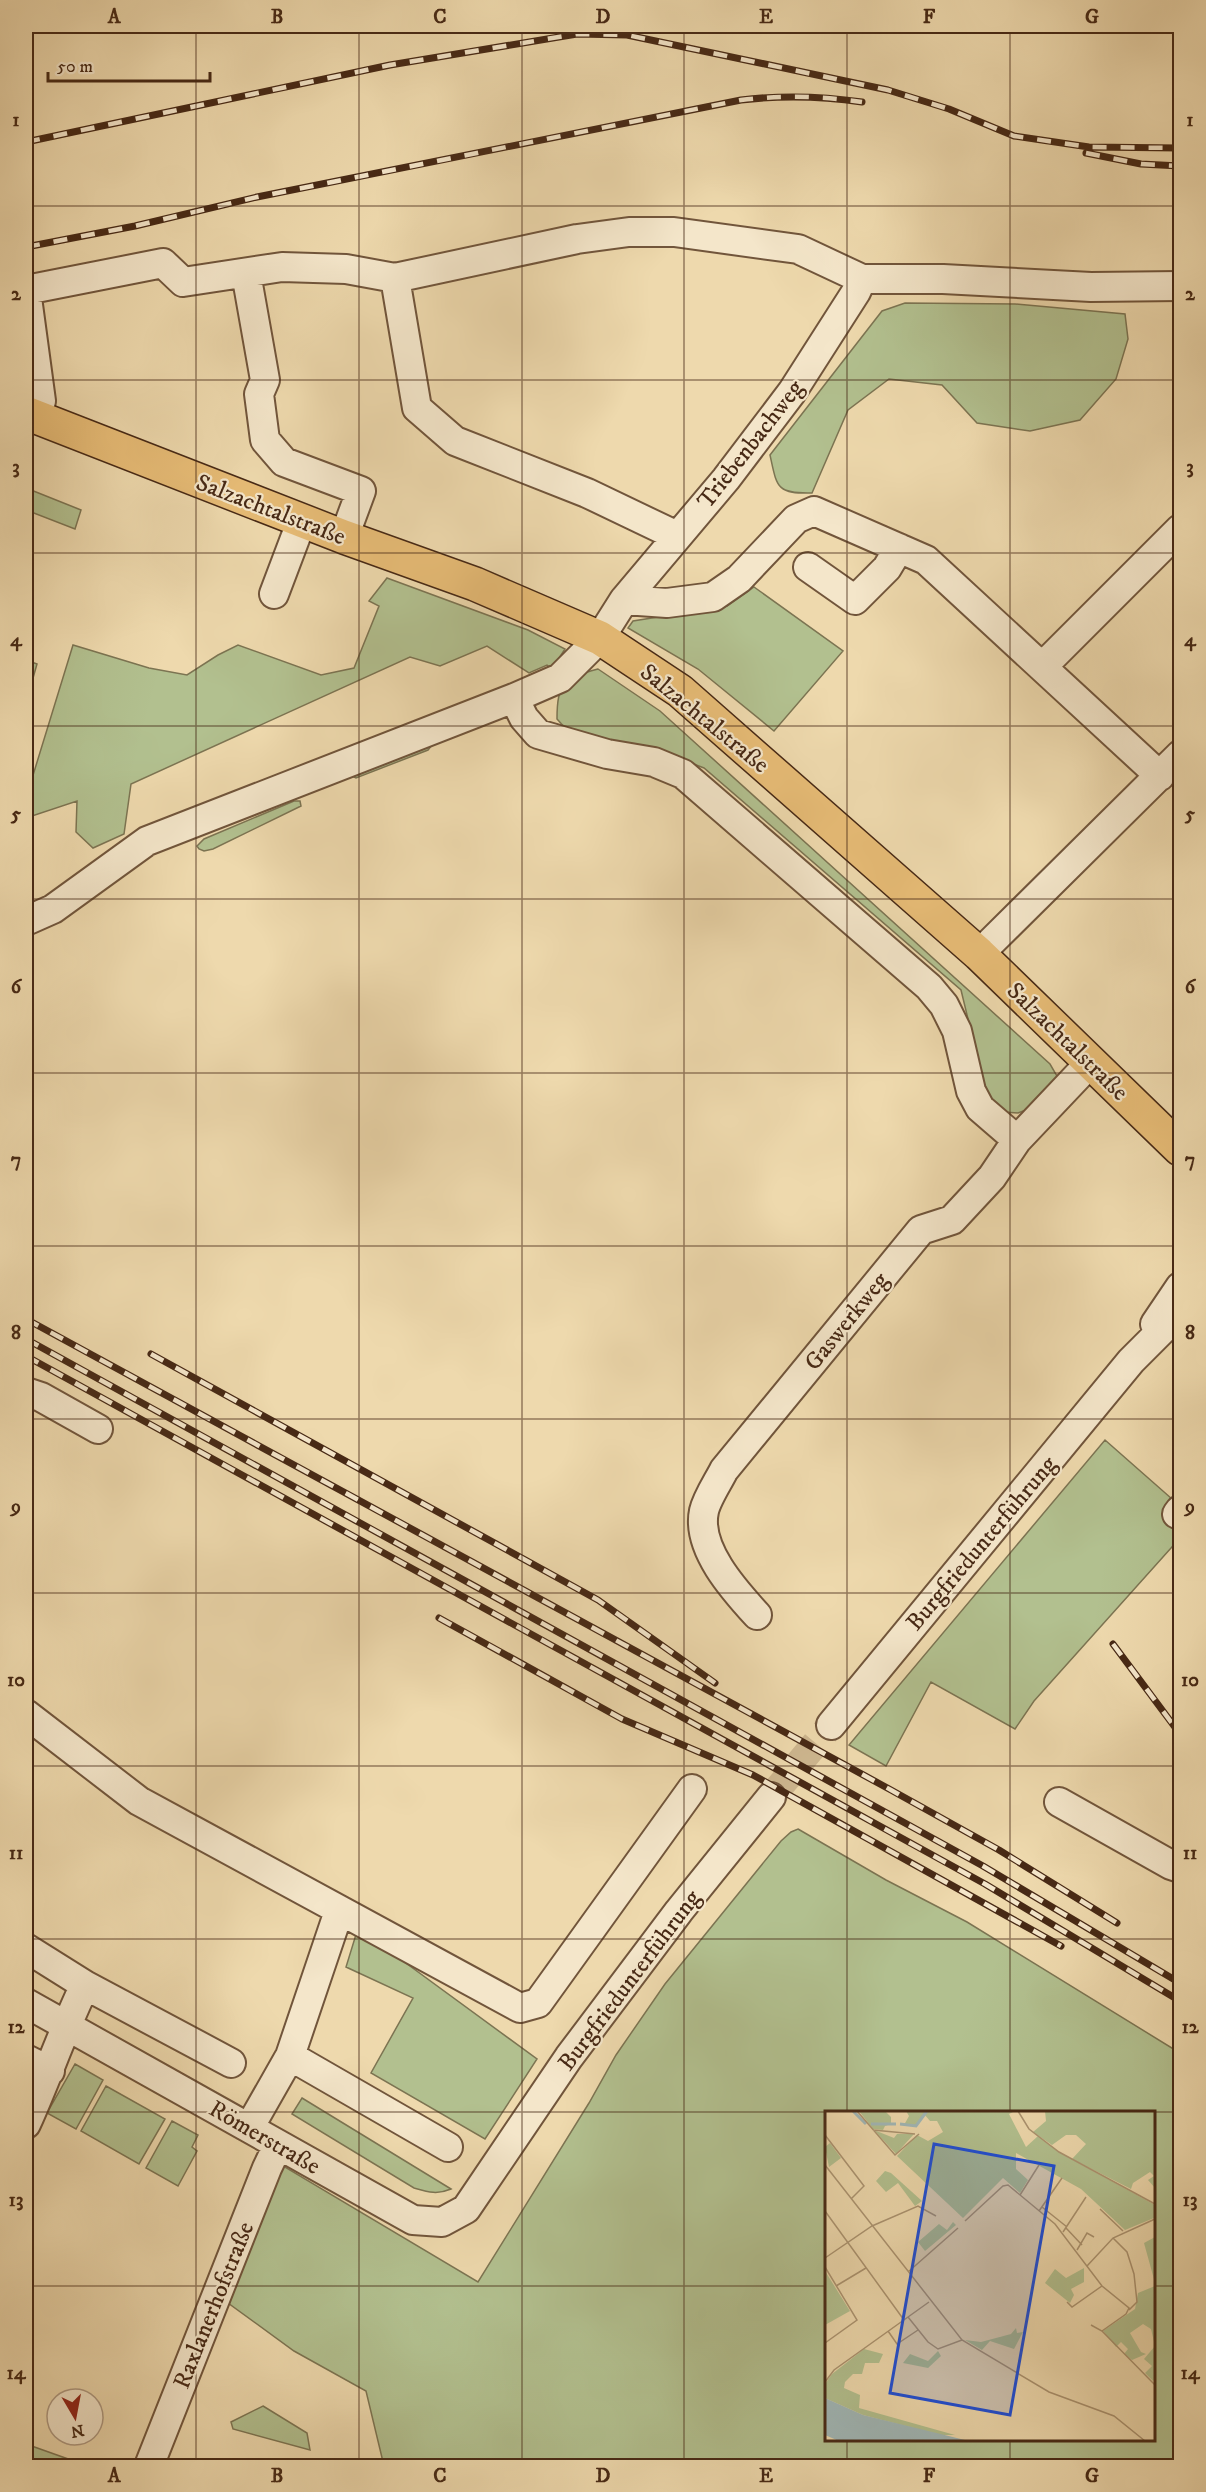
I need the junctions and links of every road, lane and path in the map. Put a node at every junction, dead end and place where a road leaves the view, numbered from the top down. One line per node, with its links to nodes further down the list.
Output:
1 (246, 273): 2 (street); 5 (street); 9 (street)
2 (395, 278): 3 (street); 8 (street)
3 (862, 279): 4 (street); 8 (street, Triebenbachweg)
4 (1180, 286)
5 (31, 415): 6 (main road, Salzachtalstraße)
6 (302, 520): 9 (main road, Salzachtalstraße); 12 (street)
7 (1180, 529): 15 (street)
8 (677, 536): 13 (street, Triebenbachweg)
9 (344, 537): 14 (main road, Salzachtalstraße)
10 (899, 548): 11 (street); 13 (street); 15 (street)
11 (808, 567)
12 (274, 594)
13 (624, 600): 14 (street, Triebenbachweg)
14 (600, 638): 16 (street, Triebenbachweg); 20 (main road, Salzachtalstraße)
15 (1042, 667): 18 (street)
16 (514, 698): 19 (street, Triebenbachweg); 22 (street)
17 (1180, 755): 18 (street)
18 (1160, 776): 20 (street)
19 (26, 921)
20 (980, 954): 21 (main road, Salzachtalstraße)
21 (1090, 1063): 22 (street, Gaswerkweg); 23 (main road, Salzachtalstraße)
22 (1017, 1140): 29 (street, Gaswerkweg)
23 (1180, 1149)
24 (1180, 1287): 26 (street, Burgfriedunterführung)
25 (1180, 1312): 26 (street, Burgfriedunterführung)
26 (1131, 1361): 31 (street, Burgfriedunterführung)
27 (26, 1392): 28 (street)
28 (98, 1429)
29 (757, 1615)
30 (26, 1714): 36 (street)
31 (831, 1725)
32 (692, 1789): 36 (street)
33 (771, 1797): 48 (street, Burgfriedunterführung)
34 (1059, 1802): 35 (street)
35 (1180, 1868)
36 (339, 1911): 41 (street)
37 (26, 1948): 38 (street)
38 (85, 1985): 40 (street); 42 (street)
39 (26, 2003): 40 (street, Römerstraße)
40 (65, 2025): 43 (street); 45 (street, Römerstraße)
41 (290, 2056): 45 (street); 47 (street)
42 (231, 2063)
43 (38, 2065): 44 (street)
44 (26, 2124)
45 (249, 2128): 46 (street, Römerstraße)
46 (278, 2145): 48 (street, Römerstraße); 49 (street, Raxlanerhofstraße)
47 (448, 2147)
48 (495, 2170)
49 (149, 2466)

